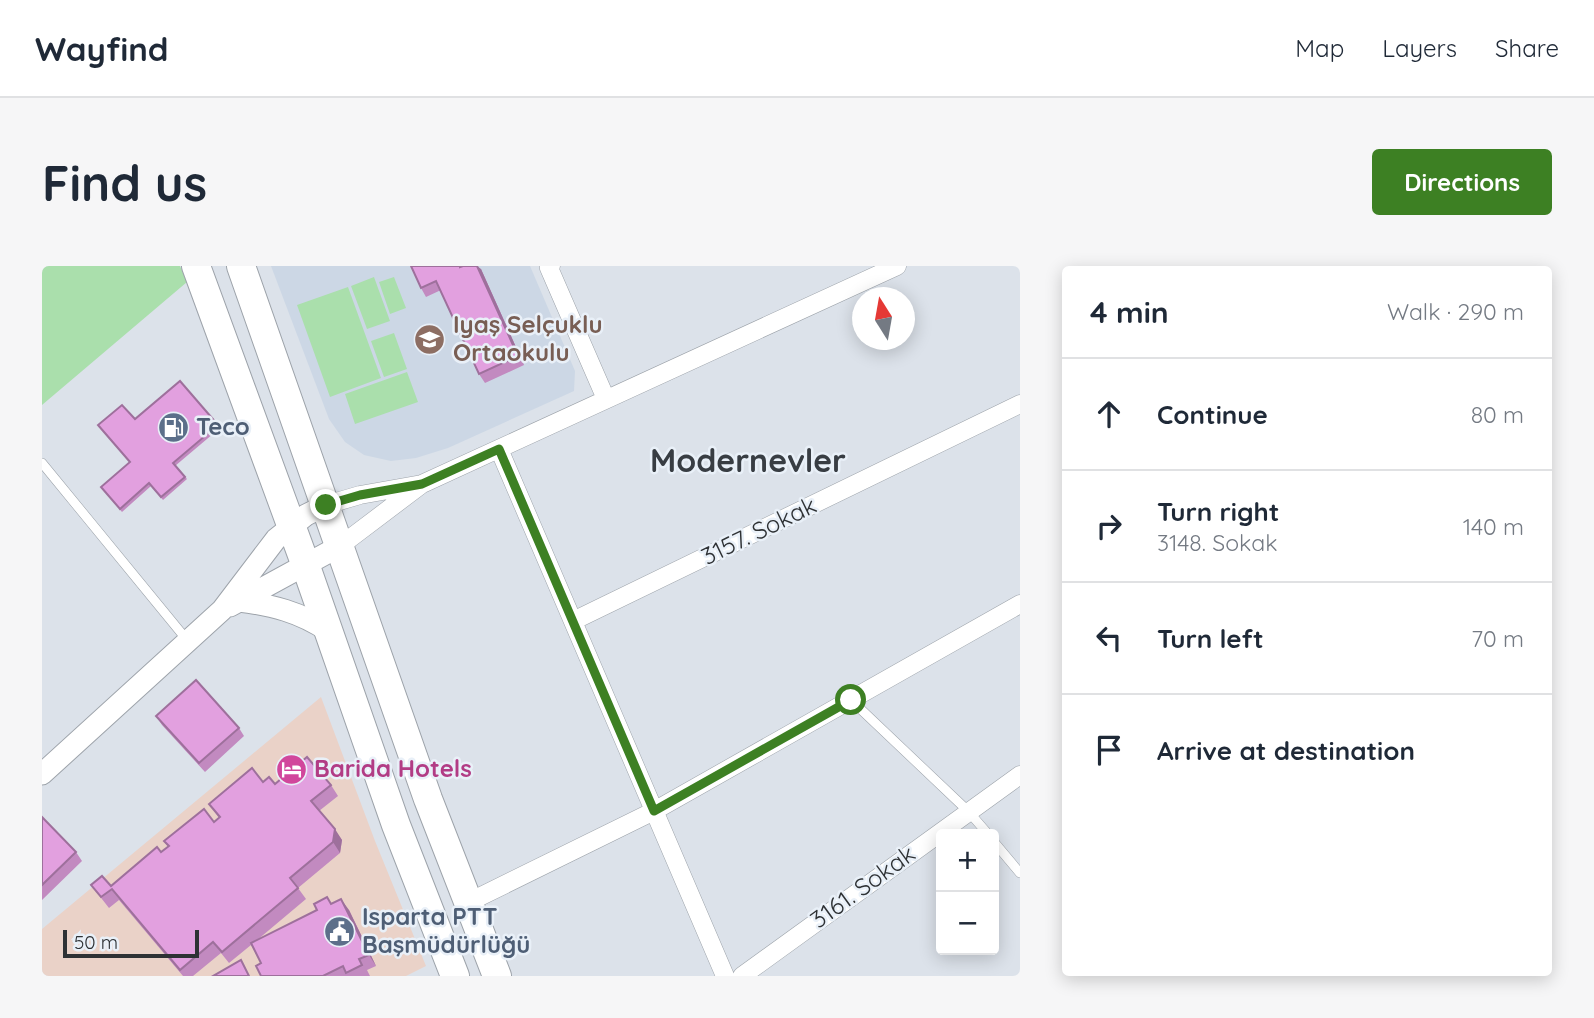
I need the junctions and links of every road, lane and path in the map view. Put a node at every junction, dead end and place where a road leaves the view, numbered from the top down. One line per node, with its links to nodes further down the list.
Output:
1 (196, 266): 11 (main road)
2 (241, 266): 10 (main road)
3 (897, 266): 5 (street)
4 (549, 267): 5 (street)
5 (606, 399): 7 (street)
6 (1020, 404): 16 (street, 3157. Sokak)
7 (499, 449): 9 (street); 16 (street)
8 (42, 463): 18 (lane)
9 (422, 484): 10 (street); 12 (street)
10 (326, 505): 11 (street); 12 (main road)
11 (291, 525): 13 (main road); 15 (street)
12 (340, 546): 13 (street); 27 (main road)
13 (305, 565): 15 (street); 17 (main road)
14 (1020, 604): 19 (street)
15 (230, 606): 17 (street); 18 (street)
16 (573, 621): 23 (street)
17 (328, 631): 28 (main road)
18 (188, 641): 20 (street)
19 (851, 700): 22 (lane); 23 (street)
20 (42, 774)
21 (1020, 775): 22 (street, 3161. Sokak)
22 (968, 810): 24 (lane); 31 (street, 3161. Sokak)
23 (654, 811): 27 (street); 30 (street)
24 (984, 829)
25 (999, 848): 26 (lane)
26 (1020, 873)
27 (467, 903): 29 (main road)
28 (455, 976)
29 (496, 976)
30 (725, 976)
31 (741, 976)

